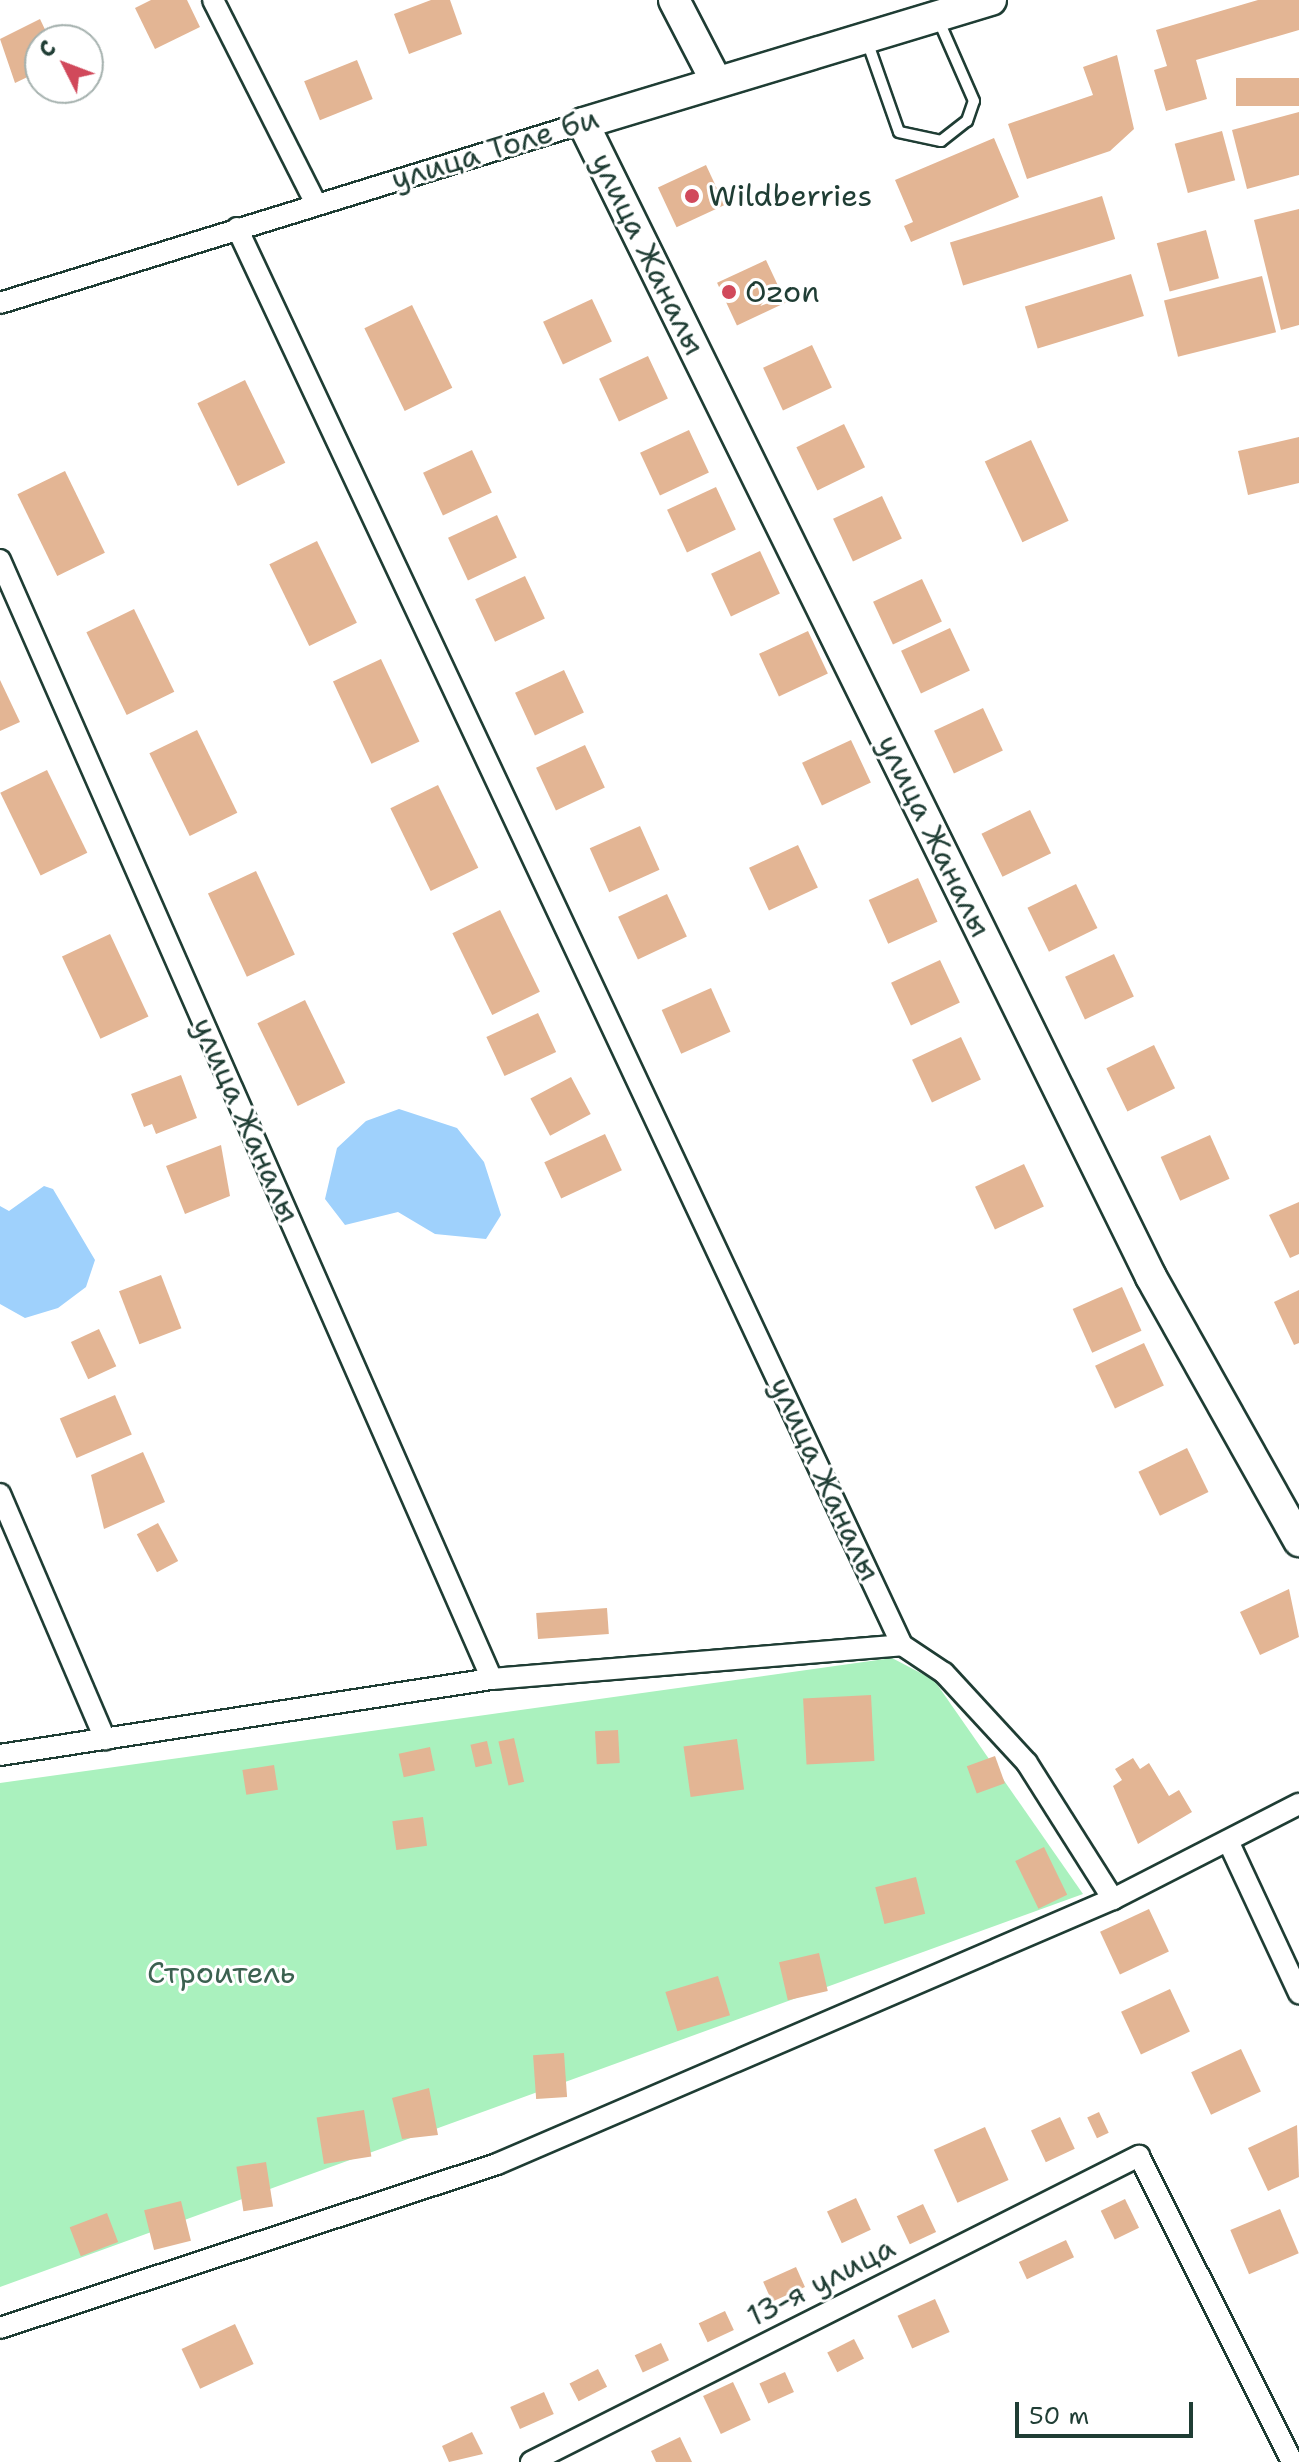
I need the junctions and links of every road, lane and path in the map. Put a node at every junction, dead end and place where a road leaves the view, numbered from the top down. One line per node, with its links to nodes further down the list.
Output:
1 (213, 0): 8 (street)
2 (674, 0): 6 (street)
3 (991, 0): 4 (street, улица Толе би)
4 (936, 16): 5 (street, улица Толе би); 5 (lane)
5 (866, 36): 6 (street, улица Толе би)
6 (715, 79): 7 (street, улица Толе би)
7 (583, 123): 8 (street, улица Толе би); 13 (street, улица Жаналы)
8 (316, 204): 9 (street, улица Толе би)
9 (237, 228): 10 (street, улица Толе би); 14 (street, улица Жаналы)
10 (0, 303)
11 (0, 560): 15 (street, улица Жаналы)
12 (0, 1494): 16 (street)
13 (1299, 1541)
14 (902, 1645): 15 (street); 20 (street)
15 (492, 1679): 16 (street)
16 (105, 1739): 17 (street)
17 (0, 1755)
18 (1299, 1804): 19 (street)
19 (1229, 1843): 20 (street); 21 (street)
20 (1113, 1899): 22 (street)
21 (1299, 1993)
22 (0, 2328)
23 (531, 2462): 24 (street, 13-я улица)
24 (1292, 2462)

